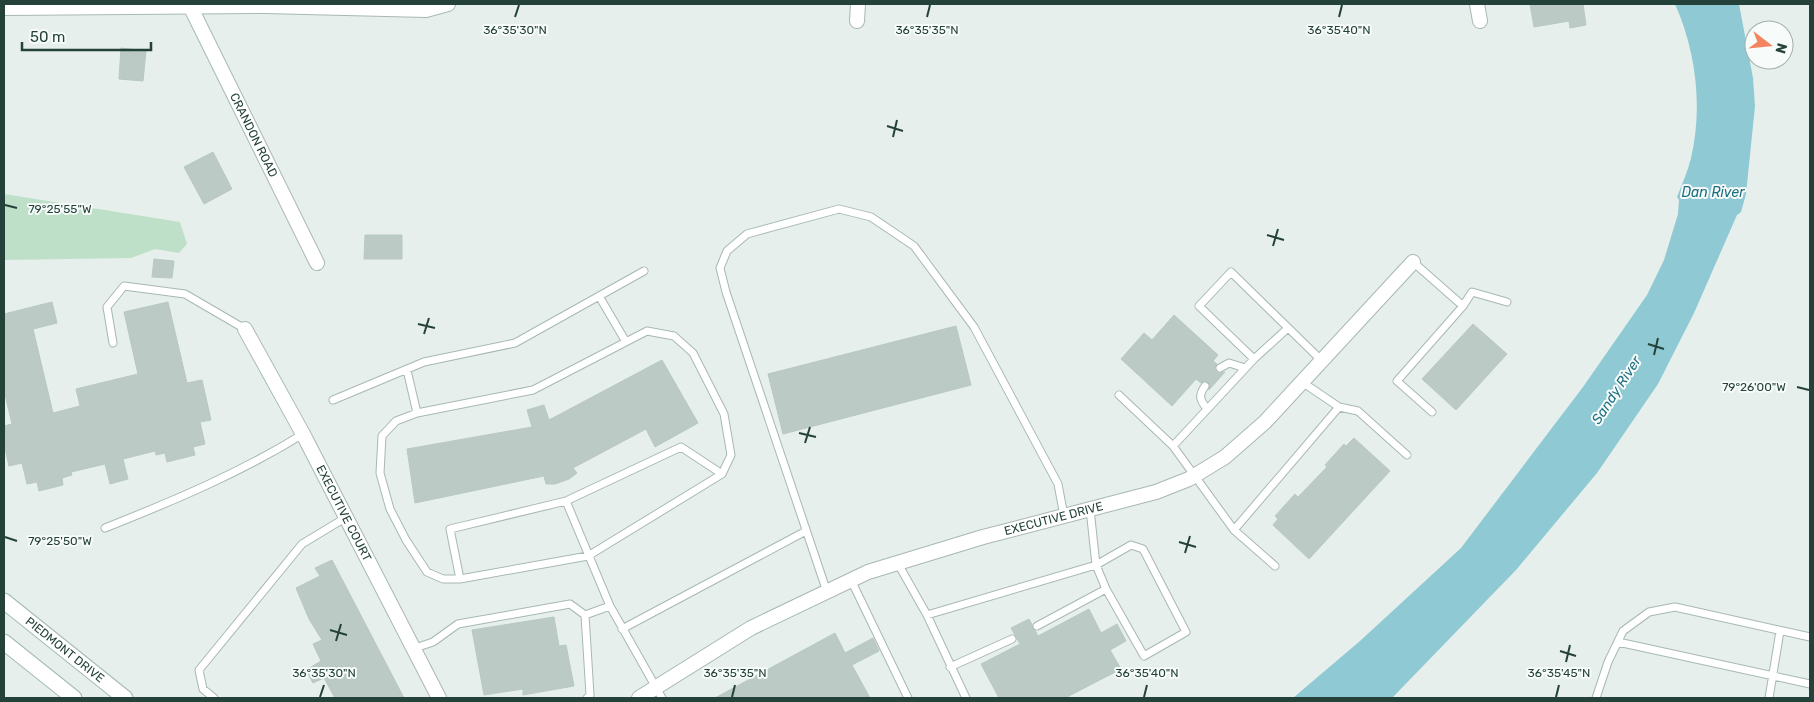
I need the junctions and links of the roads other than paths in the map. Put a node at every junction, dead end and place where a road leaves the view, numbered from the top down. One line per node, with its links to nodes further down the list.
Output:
1 (448, 4): 4 (street)
2 (858, 4): 7 (street)
3 (1477, 4): 6 (street)
4 (190, 6): 5 (street); 9 (street, CRANDON ROAD)
5 (4, 8)
6 (1480, 20)
7 (857, 21)
8 (1413, 262): 13 (lane); 19 (street, EXECUTIVE DRIVE)
9 (317, 264)
10 (644, 271): 11 (lane)
11 (599, 296): 16 (lane); 22 (lane)
12 (1507, 302): 13 (lane)
13 (1463, 306): 29 (lane)
14 (1288, 328): 18 (lane); 18 (lane); 19 (lane)
15 (245, 330): 17 (lane); 31 (street, EXECUTIVE COURT)
16 (626, 342): 30 (lane); 34 (lane)
17 (113, 343)
18 (1254, 359): 21 (lane)
19 (1322, 361): 23 (street, EXECUTIVE DRIVE)
20 (1220, 368): 21 (lane)
21 (1245, 368): 28 (lane)
22 (408, 370): 26 (lane); 30 (lane)
23 (1302, 382): 27 (lane); 35 (street, EXECUTIVE DRIVE)
24 (1205, 386): 28 (lane)
25 (1119, 395): 32 (lane)
26 (333, 400)
27 (1339, 407): 33 (lane); 41 (lane)
28 (1207, 409): 32 (lane)
29 (1432, 412)
30 (417, 413): 47 (lane)
31 (303, 434): 39 (street, EXECUTIVE COURT); 40 (lane)
32 (1172, 446): 35 (lane)
33 (1407, 455)
34 (722, 474): 36 (lane); 43 (lane)
35 (1194, 476): 37 (street, EXECUTIVE DRIVE); 41 (lane)
36 (566, 501): 43 (lane); 47 (lane)
37 (1090, 509): 38 (street, EXECUTIVE DRIVE); 45 (lane)
38 (1064, 516): 42 (lane); 44 (street, EXECUTIVE DRIVE)
39 (345, 518): 62 (street, EXECUTIVE COURT); 70 (lane)
40 (105, 528)
41 (1234, 530): 46 (lane)
42 (806, 531): 50 (lane); 56 (lane)
43 (588, 556): 47 (lane); 52 (lane)
44 (896, 562): 48 (street, EXECUTIVE DRIVE); 53 (lane)
45 (1096, 565): 49 (lane); 49 (lane); 53 (lane)
46 (1275, 566)
47 (460, 579)
48 (851, 580): 50 (street, EXECUTIVE DRIVE); 73 (lane)
49 (1106, 589): 55 (lane)
50 (827, 592): 66 (street, EXECUTIVE DRIVE)
51 (4, 601): 69 (main road, PIEDMONT DRIVE)
52 (610, 606): 54 (lane); 56 (lane)
53 (927, 614): 63 (lane)
54 (585, 615): 62 (lane); 67 (lane)
55 (1036, 626)
56 (622, 628): 66 (lane)
57 (1780, 631): 58 (lane); 61 (lane); 64 (lane)
58 (1810, 637)
59 (1012, 639): 63 (lane)
60 (4, 642): 68 (main road)
61 (1618, 642): 64 (lane); 75 (lane)
62 (415, 648): 71 (street, EXECUTIVE COURT)
63 (950, 667): 74 (lane)
64 (1773, 677): 65 (lane); 76 (lane)
65 (1810, 684)
66 (659, 692): 72 (street, EXECUTIVE DRIVE)
67 (590, 697)
68 (74, 698)
69 (125, 698)
70 (214, 698)
71 (439, 698)
72 (640, 698)
73 (908, 698)
74 (966, 698)
75 (1596, 698)
76 (1769, 698)

